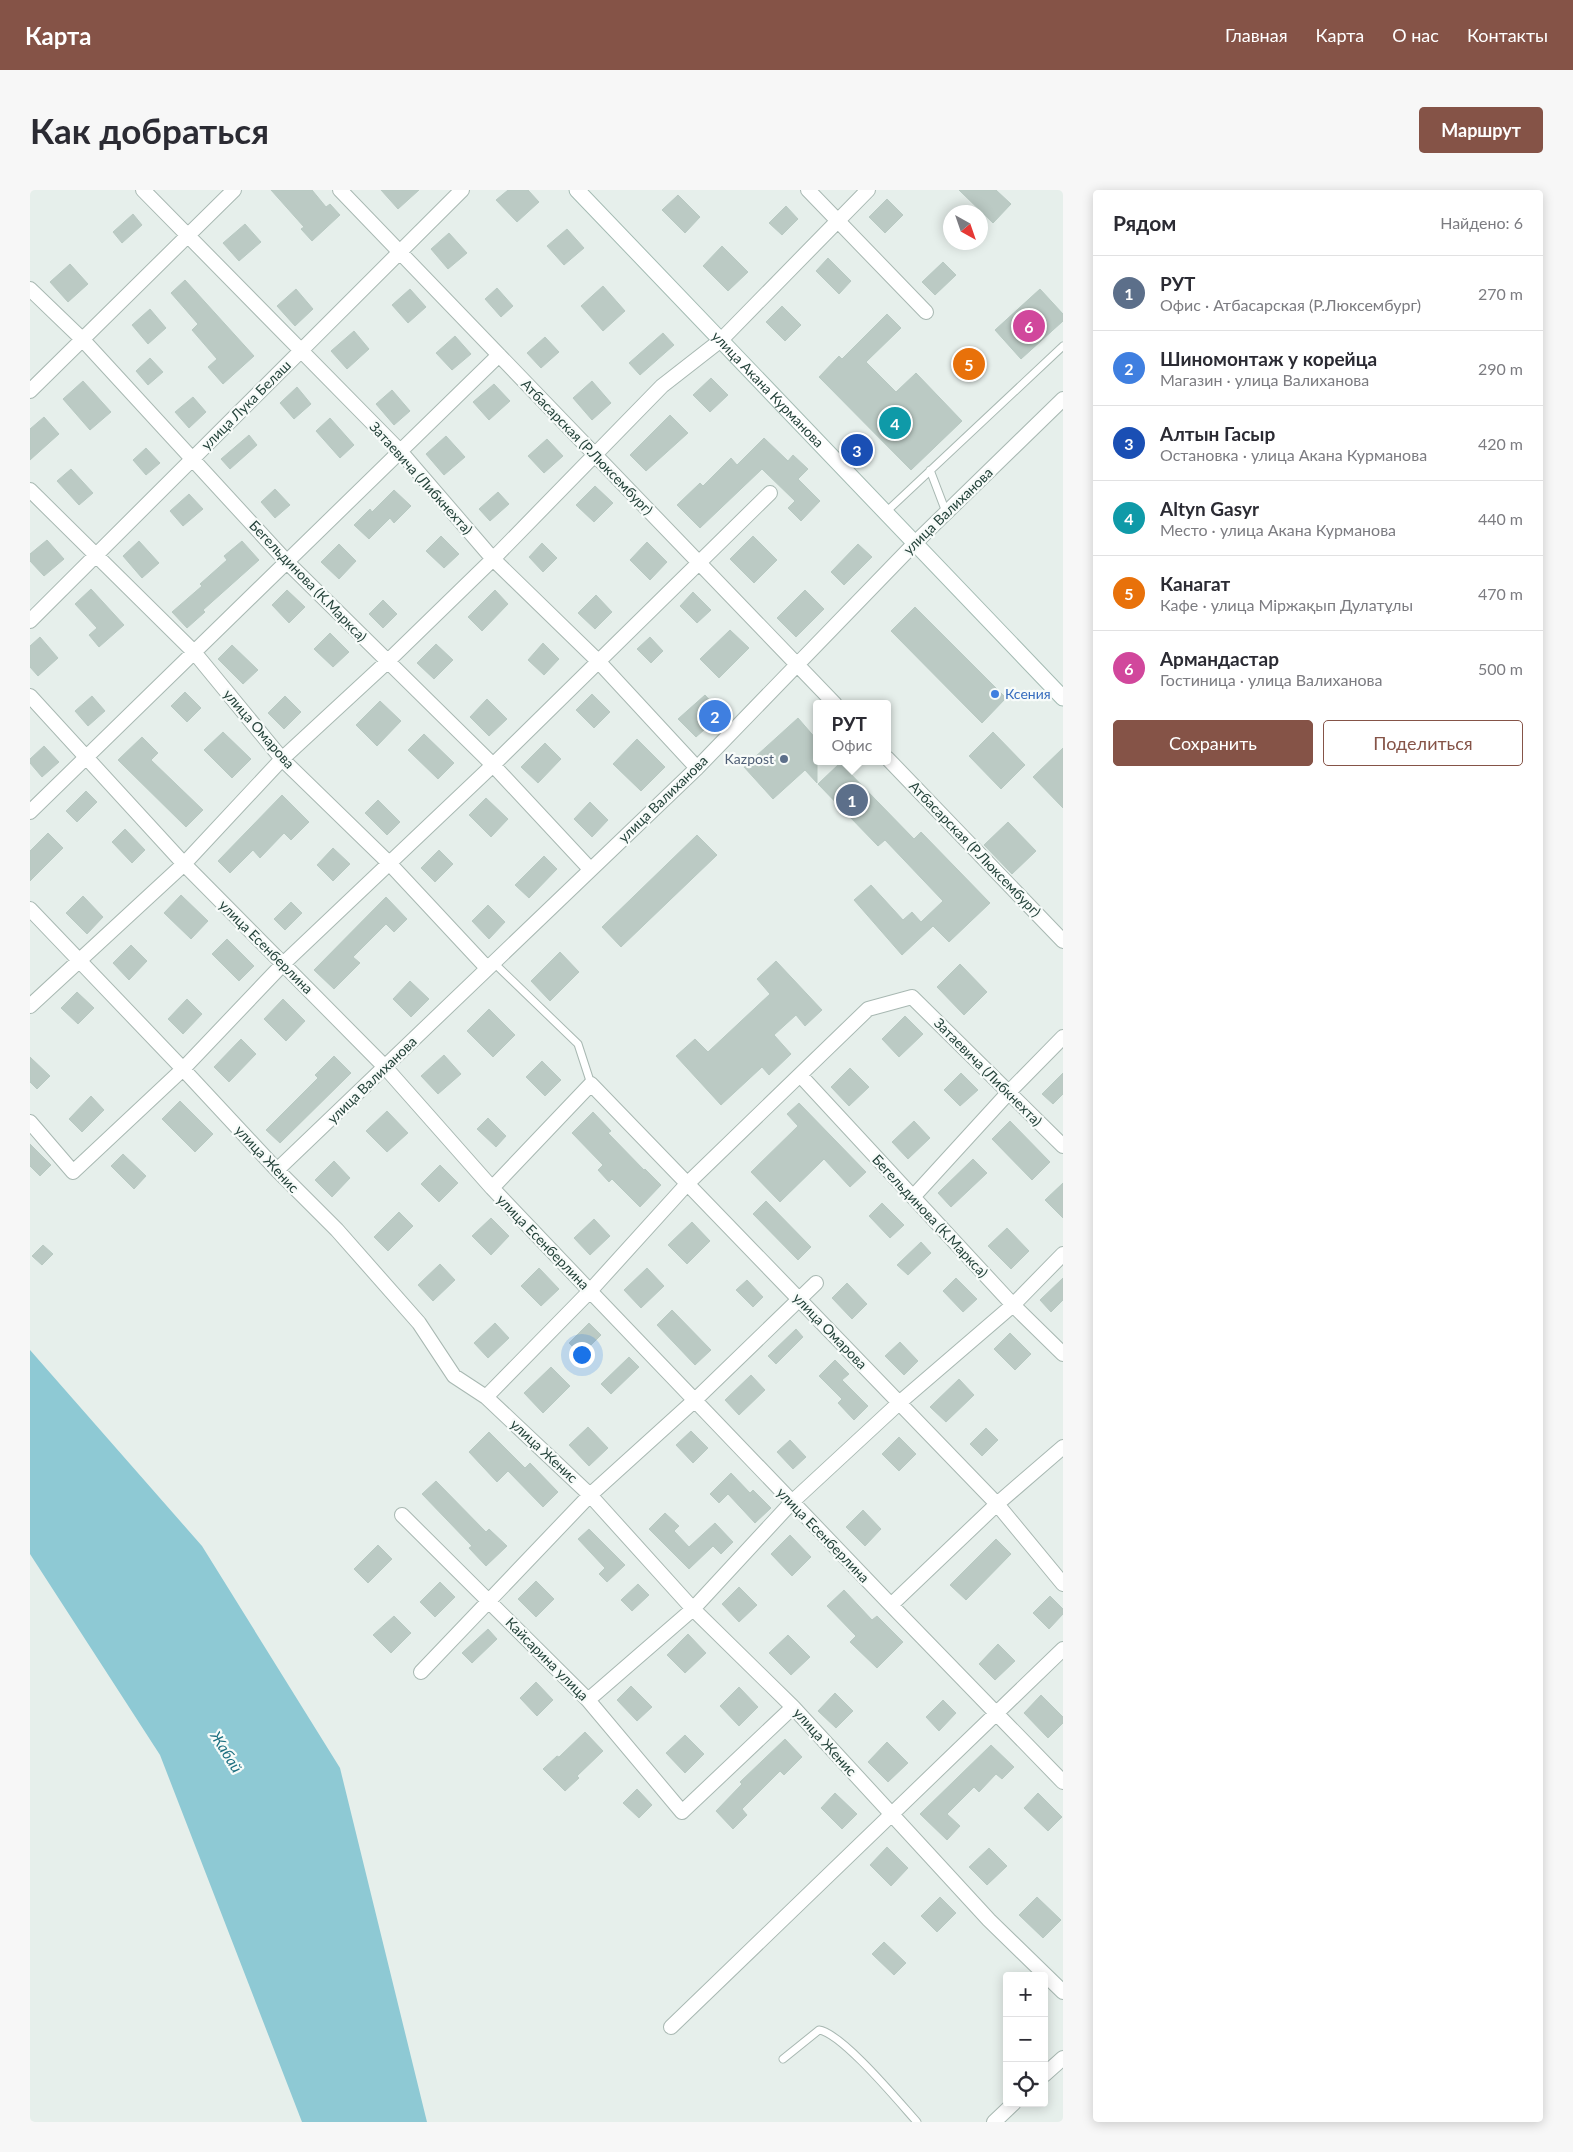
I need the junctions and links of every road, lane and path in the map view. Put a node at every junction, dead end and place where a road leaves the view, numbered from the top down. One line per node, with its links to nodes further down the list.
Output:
1 (143, 190): 9 (street, Затаевича (Либкнехта))
2 (234, 190): 9 (street)
3 (340, 190): 10 (street, Атбасарская (Р.Люксембург))
4 (462, 190): 10 (street, улица Лука Белаш)
5 (578, 190): 14 (main road, улица Акана Курманова)
6 (808, 190): 8 (street)
7 (868, 190): 8 (street)
8 (837, 222): 12 (street); 14 (street)
9 (187, 236): 13 (street); 16 (street, Затаевича (Либкнехта))
10 (400, 252): 16 (street, улица Лука Белаш); 17 (street, Атбасарская (Р.Люксембург))
11 (30, 289): 13 (street, Бегельдинова (К.Маркса))
12 (926, 312)
13 (83, 340): 18 (street); 22 (street, Бегельдинова (К.Маркса))
14 (721, 340): 21 (street); 26 (main road, улица Акана Курманова)
15 (1063, 346): 23 (lane)
16 (301, 351): 20 (street, Затаевича (Либкнехта)); 22 (street, улица Лука Белаш)
17 (499, 355): 20 (street); 21 (street, Атбасарская (Р.Люксембург))
18 (30, 391)
19 (1063, 399): 27 (street, улица Валиханова)
20 (400, 451): 30 (street, Затаевича (Либкнехта)); 31 (street)
21 (596, 456): 30 (street); 32 (street, Атбасарская (Р.Люксембург))
22 (193, 458): 29 (street, улица Лука Белаш); 31 (street, Бегельдинова (К.Маркса))
23 (930, 470): 26 (lane); 27 (lane)
24 (30, 490): 29 (street, улица Омарова)
25 (770, 493): 32 (street)
26 (886, 512): 28 (main road, улица Акана Курманова)
27 (946, 512): 28 (street, улица Валиханова)
28 (915, 543): 37 (street, улица Валиханова); 39 (main road, улица Акана Курманова)
29 (95, 556): 33 (street, улица Лука Белаш); 34 (street, улица Омарова)
30 (493, 558): 35 (street, Затаевича (Либкнехта)); 36 (street)
31 (287, 562): 34 (street); 36 (street, Бегельдинова (К.Маркса))
32 (699, 563): 35 (street); 37 (street, Атбасарская (Р.Люксембург))
33 (30, 621)
34 (194, 652): 41 (street); 42 (street, улица Омарова)
35 (598, 661): 44 (street); 45 (street, Затаевича (Либкнехта))
36 (386, 662): 42 (street); 44 (street, Бегельдинова (К.Маркса))
37 (796, 664): 40 (street, Атбасарская (Р.Люксембург)); 45 (street, улица Валиханова)
38 (30, 696): 41 (street, улица Есенберлина)
39 (1063, 698)
40 (831, 700)
41 (86, 758): 46 (street); 47 (street, улица Есенберлина)
42 (282, 759): 47 (street); 48 (street, улица Омарова)
43 (891, 762): 51 (street, Атбасарская (Р.Люксембург))
44 (493, 765): 48 (street); 49 (street, Бегельдинова (К.Маркса))
45 (697, 768): 49 (street, улица Валиханова)
46 (30, 812)
47 (184, 864): 52 (street); 53 (street, улица Есенберлина)
48 (390, 864): 53 (street); 54 (street, улица Омарова)
49 (590, 869): 54 (street, улица Валиханова)
50 (30, 909): 52 (street, улица Женис)
51 (1063, 941)
52 (79, 960): 55 (street); 57 (street, улица Женис)
53 (283, 964): 57 (street); 58 (street, улица Есенберлина)
54 (490, 965): 58 (street, улица Валиханова); 60 (lane)
55 (30, 1006)
56 (1063, 1037): 61 (street)
57 (184, 1068): 62 (street); 64 (street, улица Женис)
58 (385, 1068): 64 (street, улица Валиханова); 66 (street, улица Есенберлина)
59 (800, 1075): 61 (street, Затаевича (Либкнехта)); 65 (street); 67 (street, Бегельдинова (К.Маркса))
60 (591, 1084): 65 (street, улица Омарова); 66 (street)
61 (1009, 1092): 63 (street, Затаевича (Либкнехта)); 67 (street)
62 (30, 1122)
63 (1063, 1146)
64 (277, 1170): 74 (street, улица Женис)
65 (688, 1184): 70 (street); 71 (street, улица Омарова)
66 (492, 1188): 70 (street, улица Есенберлина)
67 (913, 1197): 72 (street, Бегельдинова (К.Маркса))
68 (1063, 1254): 72 (street)
69 (816, 1283): 71 (street)
70 (590, 1291): 74 (street); 75 (street, улица Есенберлина)
71 (799, 1300): 75 (street); 76 (street, улица Омарова)
72 (1013, 1305): 73 (street, Бегельдинова (К.Маркса)); 76 (street)
73 (1063, 1354)
74 (486, 1397): 78 (street, улица Женис)
75 (695, 1400): 78 (street); 79 (street, улица Есенберлина)
76 (899, 1403): 79 (street); 80 (street, улица Омарова)
77 (1063, 1447): 80 (street)
78 (590, 1495): 83 (street); 85 (street, улица Женис)
79 (792, 1502): 84 (street, улица Есенберлина); 85 (street)
80 (997, 1504): 82 (street, улица Омарова); 84 (street)
81 (402, 1515): 83 (street, Кайсарина улица)
82 (1063, 1584)
83 (489, 1601): 87 (street); 88 (street, Кайсарина улица)
84 (891, 1605): 90 (street, улица Есенберлина)
85 (693, 1609): 88 (street); 89 (street, улица Женис)
86 (1063, 1649): 90 (street)
87 (421, 1672)
88 (588, 1700): 89 (street, Кайсарина улица)
89 (793, 1707): 92 (street, улица Женис)
90 (997, 1715): 91 (street, улица Есенберлина); 92 (street)
91 (1063, 1782)
92 (892, 1816): 93 (street, улица Женис); 94 (street)
93 (1063, 1992)
94 (671, 2027)
95 (1063, 2058): 97 (street)
96 (783, 2059): 99 (lane)
97 (1048, 2071)
98 (1010, 2107): 100 (street)
99 (917, 2122)
100 (994, 2122)

